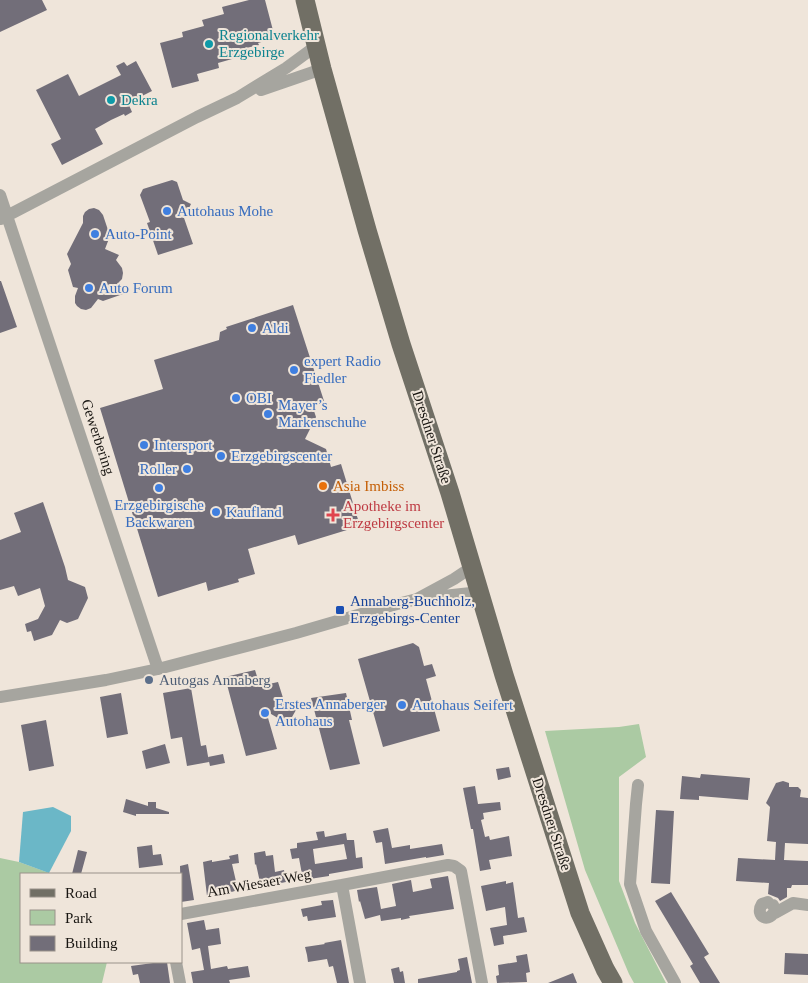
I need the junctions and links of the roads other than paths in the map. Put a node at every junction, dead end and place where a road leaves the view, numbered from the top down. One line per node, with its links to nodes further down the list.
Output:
1 (305, 0): 2 (main road, Dresdner Straße)
2 (316, 46): 3 (main road, Dresdner Straße); 4 (street)
3 (322, 70): 4 (street); 7 (main road, Dresdner Straße)
4 (237, 98): 6 (street)
5 (0, 195): 6 (street, Gewerbering)
6 (4, 217): 10 (street, Gewerbering)
7 (472, 567): 8 (main road, Dresdner Straße); 9 (street)
8 (480, 592): 9 (street); 21 (main road, Dresdner Straße)
9 (417, 599): 10 (street)
10 (158, 669): 11 (street)
11 (0, 697)
12 (638, 786): 22 (street)
13 (342, 886): 16 (street, Am Wiesaer Weg); 19 (street); 20 (street, Am Wiesaer Weg)
14 (808, 905): 15 (street)
15 (772, 906)
16 (182, 914)
17 (176, 963): 18 (street)
18 (180, 983)
19 (360, 983)
20 (482, 983)
21 (613, 983)
22 (675, 983)

